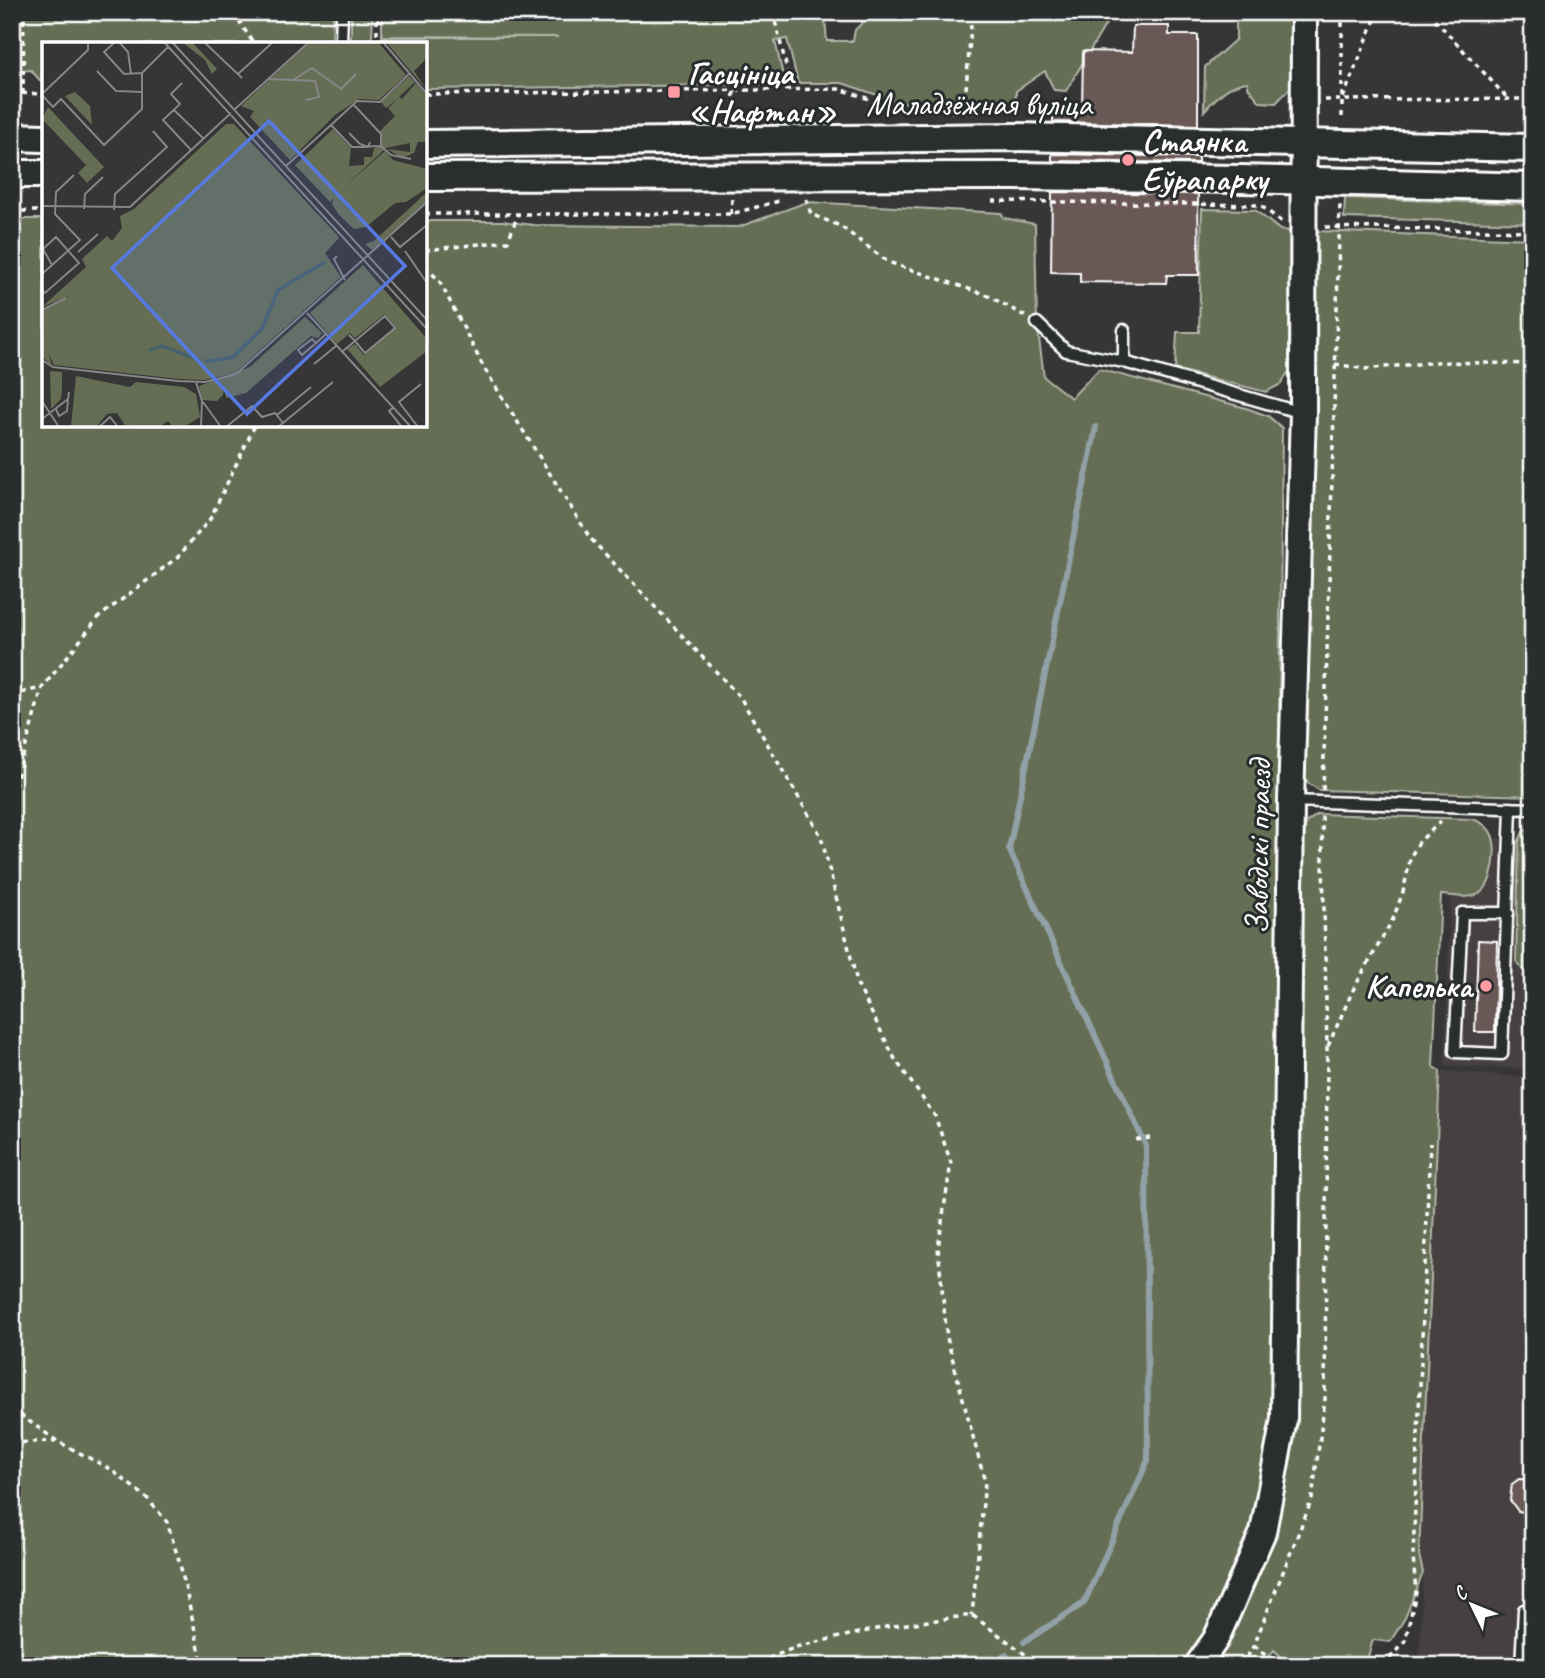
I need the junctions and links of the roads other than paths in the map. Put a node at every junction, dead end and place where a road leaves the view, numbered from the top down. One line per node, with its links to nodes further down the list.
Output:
1 (342, 12): 3 (lane)
2 (1304, 12): 6 (street, Заводскі праезд)
3 (341, 42)
4 (12, 137): 5 (main road)
5 (42, 138)
6 (1304, 143): 7 (main road, Маладзёжная вуліца); 8 (main road, Маладзёжная вуліца); 12 (street, Заводскі праезд)
7 (427, 144)
8 (1533, 148)
9 (12, 174): 10 (main road)
10 (42, 174)
11 (427, 177): 12 (main road)
12 (1305, 181): 13 (main road); 17 (street, Заводскі праезд)
13 (1533, 187)
14 (1037, 323): 16 (lane)
15 (1124, 330): 16 (lane)
16 (1124, 362): 17 (lane)
17 (1303, 413): 18 (street, Заводскі праезд)
18 (1291, 801): 19 (lane); 23 (street, Заводскі праезд)
19 (1511, 808): 20 (lane); 21 (lane)
20 (1533, 809)
21 (1508, 913): 21 (lane)
22 (1533, 1610): 24 (lane)
23 (1197, 1666)
24 (1521, 1666)

